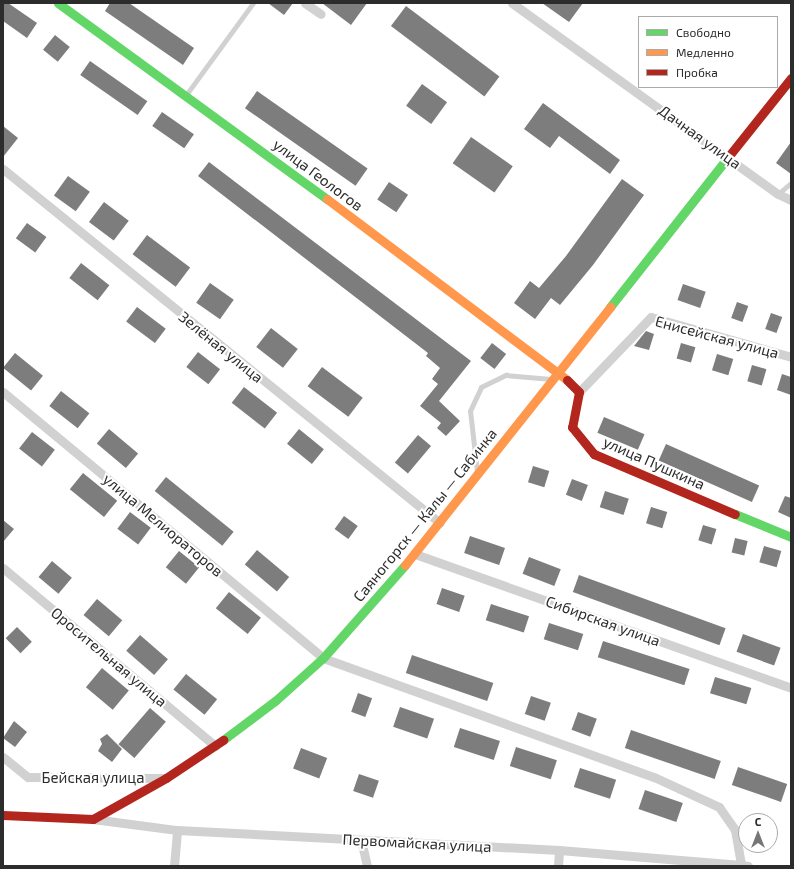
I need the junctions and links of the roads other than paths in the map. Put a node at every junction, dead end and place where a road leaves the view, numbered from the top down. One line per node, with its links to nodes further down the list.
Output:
1 (58, 3): 7 (street, улица Геологов)
2 (253, 3): 7 (lane)
3 (305, 3): 5 (street)
4 (512, 3): 8 (street, Дачная улица)
5 (322, 14)
6 (791, 78): 8 (street, Саяногорск — Калы — Сабинка)
7 (186, 95): 14 (street, улица Геологов)
8 (728, 157): 11 (street, Дачная улица); 14 (street, Саяногорск — Калы — Сабинка)
9 (3, 169): 18 (street, Зелёная улица)
10 (791, 183): 11 (lane)
11 (778, 194): 12 (street, Дачная улица)
12 (791, 200)
13 (791, 357): 16 (street, Енисейская улица)
14 (556, 375): 16 (street); 17 (street, Саяногорск — Калы — Сабинка); 17 (lane)
15 (3, 392): 22 (street, улица Мелиораторов)
16 (579, 392): 19 (street, улица Пушкина)
17 (478, 475): 18 (street, Саяногорск — Калы — Сабинка)
18 (440, 523): 20 (street, Саяногорск — Калы — Сабинка)
19 (791, 537)
20 (415, 554): 22 (street, Саяногорск — Калы — Сабинка); 23 (street, Сибирская улица)
21 (3, 568): 24 (street, Оросительная улица)
22 (323, 658): 24 (street, Саяногорск — Калы — Сабинка); 35 (street)
23 (791, 688)
24 (215, 746): 26 (street, Саяногорск — Калы — Сабинка)
25 (3, 757): 26 (street, Бейская улица)
26 (166, 778): 28 (street, Саяногорск — Калы — Сабинка)
27 (3, 815): 28 (street)
28 (93, 819): 29 (street, Первомайская улица)
29 (177, 830): 30 (street, Первомайская улица); 32 (street)
30 (362, 840): 31 (street, Первомайская улица); 33 (street)
31 (558, 850): 34 (street); 35 (street, Первомайская улица)
32 (174, 866)
33 (367, 866)
34 (558, 866)
35 (741, 866): 36 (street, Первомайская улица)
36 (748, 866)

